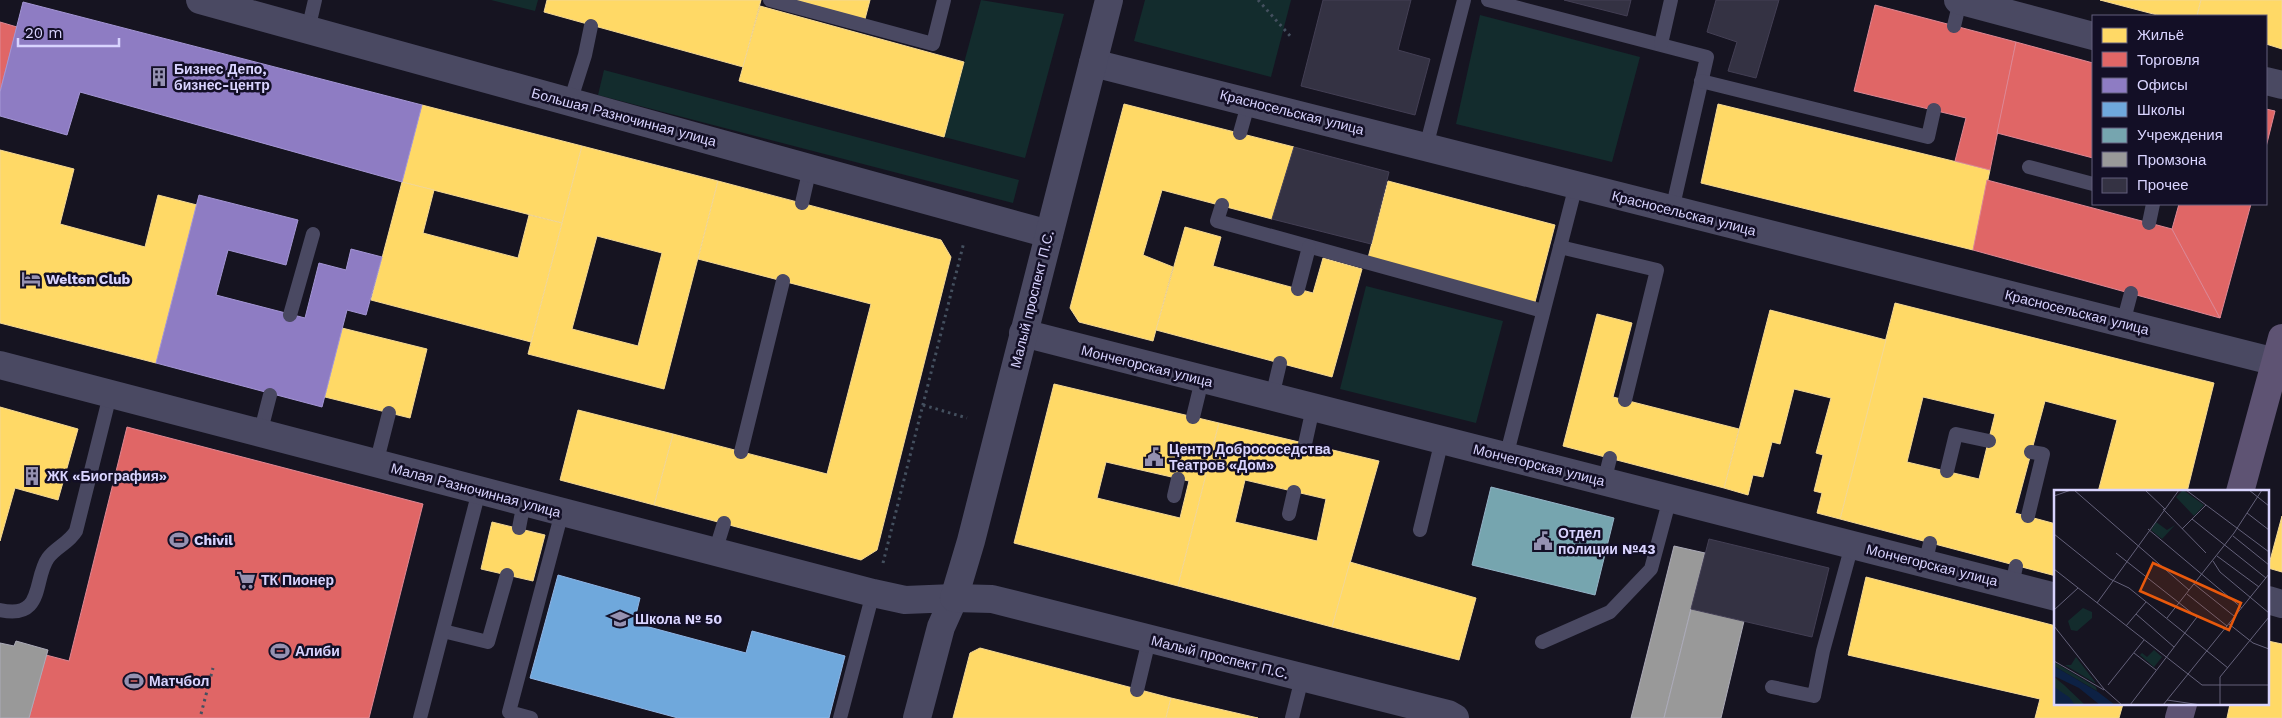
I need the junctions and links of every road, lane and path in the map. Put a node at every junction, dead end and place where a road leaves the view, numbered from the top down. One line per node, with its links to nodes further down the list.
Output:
1 (200, 0): 13 (street, Большая Разночинная улица)
2 (315, 0): 13 (lane)
3 (770, 0): 4 (lane)
4 (944, 0)
5 (1109, 0): 17 (street, Малый проспект П.С.)
6 (1258, 0): 15 (path)
7 (1464, 0): 25 (lane)
8 (1488, 0): 10 (lane)
9 (1671, 0): 16 (lane)
10 (1534, 6): 16 (lane)
11 (1958, 9): 14 (street)
12 (591, 26): 22 (lane)
13 (308, 30): 22 (street, Большая Разночинная улица)
14 (2092, 36)
15 (1292, 38)
16 (1661, 44): 19 (lane)
17 (1094, 63): 21 (street, Красносельская улица); 36 (street, Малый проспект П.С.)
18 (2267, 81): 20 (street)
19 (1701, 82): 23 (lane); 33 (lane)
20 (2282, 86)
21 (1249, 101): 24 (lane); 25 (street, Красносельская улица)
22 (570, 102): 27 (street, Большая Разночинная улица)
23 (1934, 110)
24 (1240, 133)
25 (1426, 146): 29 (street, Красносельская улица)
26 (2029, 167): 28 (lane)
27 (810, 168): 30 (lane); 36 (street, Большая Разночинная улица)
28 (2092, 184)
29 (1576, 185): 33 (street, Красносельская улица); 38 (lane)
30 (802, 203)
31 (1222, 205): 39 (lane)
32 (2154, 205): 34 (lane)
33 (1672, 210): 45 (street, Красносельская улица)
34 (2148, 223)
35 (312, 234): 44 (lane)
36 (1049, 234): 46 (street, Малый проспект П.С.)
37 (964, 239): 55 (path)
38 (1560, 247): 43 (lane); 54 (lane)
39 (1309, 248): 41 (lane); 43 (lane)
40 (783, 281): 64 (lane)
41 (1298, 289)
42 (2131, 293): 45 (lane)
43 (1543, 312): 66 (lane)
44 (290, 315)
45 (2123, 323): 47 (street, Красносельская улица)
46 (1023, 333): 50 (street, Мончегорская улица); 86 (street, Малый проспект П.С.)
47 (2279, 350): 70 (main road)
48 (1280, 363): 53 (lane)
49 (0, 365): 52 (street, Малая Разночинная улица)
50 (1202, 380): 53 (street, Мончегорская улица); 58 (lane)
51 (270, 394): 60 (lane)
52 (110, 395): 60 (street, Малая Разночинная улица); 87 (lane)
53 (1272, 397): 56 (street, Мончегорская улица)
54 (1625, 400)
55 (923, 404): 59 (path); 82 (path)
56 (1313, 408): 61 (street, Мончегорская улица); 63 (lane)
57 (389, 413): 67 (lane)
58 (1193, 417)
59 (967, 418)
60 (260, 434): 67 (street, Малая Разночинная улица)
61 (1442, 440): 66 (street, Мончегорская улица); 79 (lane)
62 (1989, 442): 68 (lane)
63 (1305, 444)
64 (741, 452)
65 (2031, 452): 77 (lane)
66 (1506, 457): 74 (street, Мончегорская улица)
67 (376, 464): 71 (street, Малая Разночинная улица)
68 (1947, 471)
69 (1178, 479): 73 (lane)
70 (2241, 490)
71 (479, 491): 75 (street, Малая Разночинная улица); 88 (lane)
72 (1294, 492): 76 (lane)
73 (1174, 496)
74 (1670, 498): 80 (street, Мончегорская улица); 90 (lane)
75 (562, 512): 81 (street, Малая Разночинная улица); 97 (lane)
76 (1289, 514)
77 (2028, 516)
78 (724, 523): 81 (lane)
79 (1420, 530)
80 (1852, 545): 85 (street, Мончегорская улица); 93 (lane)
81 (715, 552): 84 (street, Малая Разночинная улица)
82 (882, 564)
83 (507, 575): 88 (lane)
84 (873, 593): 86 (street, Малая Разночинная улица); 98 (lane)
85 (2054, 596)
86 (954, 598): 89 (street, Малый проспект П.С.); 99 (street, Малый проспект П.С.)
87 (0, 610)
88 (442, 631): 96 (lane)
89 (1149, 640): 92 (street, Малый проспект П.С.); 94 (lane)
90 (1542, 642)
91 (213, 668): 95 (path)
92 (1302, 678): 100 (lane); 101 (street, Малый проспект П.С.)
93 (1772, 687)
94 (1137, 690)
95 (201, 714)
96 (420, 718)
97 (531, 718)
98 (840, 718)
99 (917, 718)
100 (1292, 718)
101 (1455, 718)

